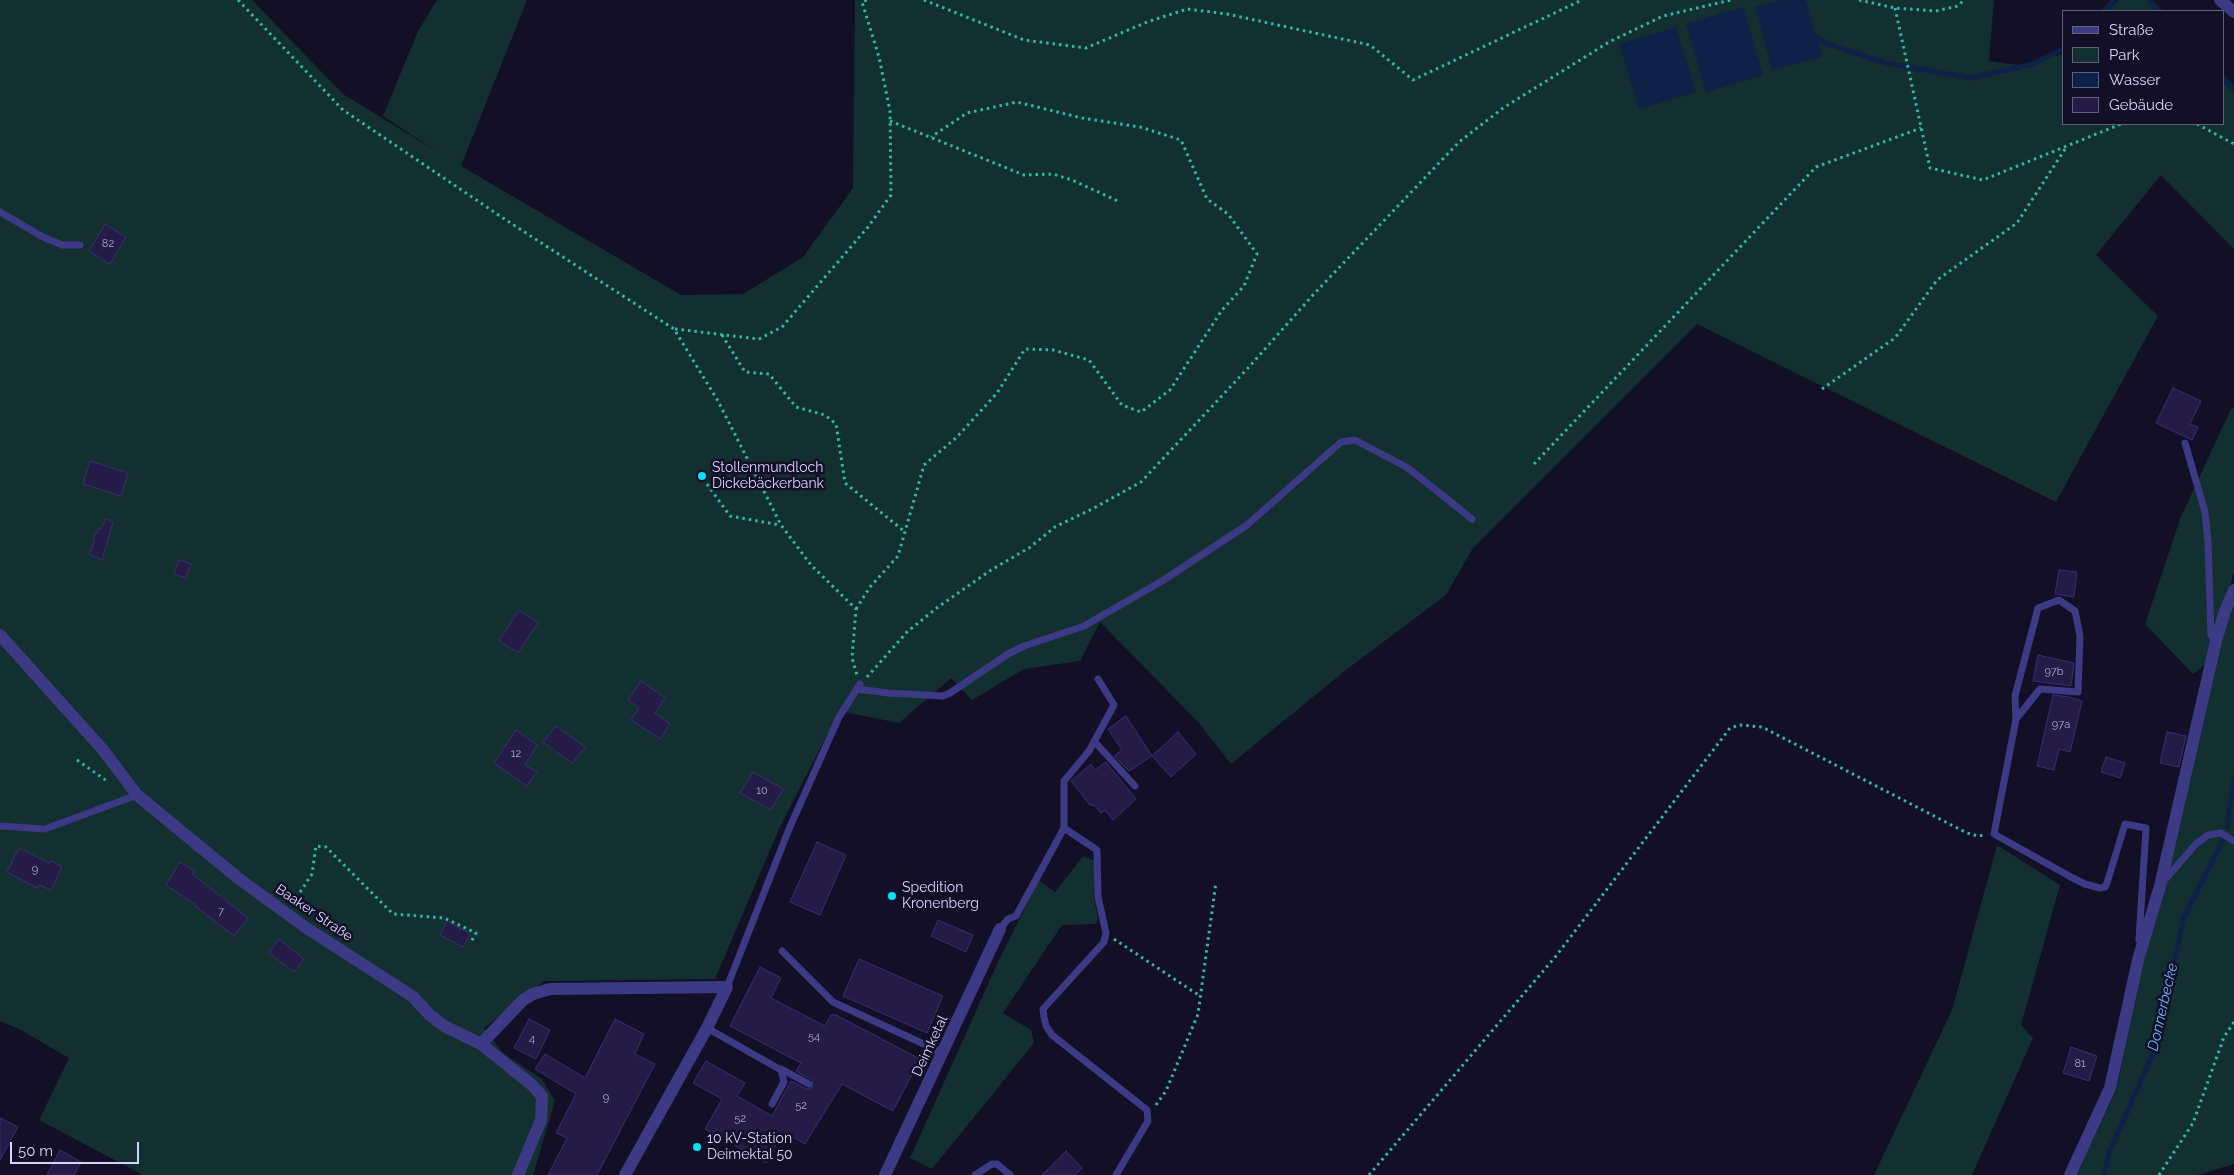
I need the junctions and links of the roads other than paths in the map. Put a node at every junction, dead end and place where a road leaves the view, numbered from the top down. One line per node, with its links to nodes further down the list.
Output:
1 (2220, 0): 2 (street)
2 (2234, 12)
3 (0, 212): 4 (lane)
4 (80, 245)
5 (2185, 443): 9 (lane)
6 (1472, 519): 22 (lane)
7 (2234, 590): 9 (street)
8 (0, 635): 14 (street, Baaker Straße)
9 (2216, 641): 18 (street)
10 (1098, 679): 12 (lane)
11 (2016, 719): 11 (lane); 21 (lane)
12 (1094, 741): 13 (lane); 16 (lane)
13 (1135, 786)
14 (137, 796): 15 (lane); 24 (street, Baaker Straße)
15 (0, 826)
16 (1064, 828): 19 (lane); 34 (lane)
17 (2234, 841): 18 (lane)
18 (2160, 886): 21 (street)
19 (1000, 929): 25 (street, Deimketal)
20 (782, 952): 25 (lane)
21 (2138, 960): 35 (street)
22 (727, 987): 23 (street); 24 (street)
23 (707, 1028): 26 (lane); 30 (street)
24 (481, 1044): 29 (street, Baaker Straße)
25 (943, 1052): 31 (street, Deimketal)
26 (778, 1067): 27 (lane); 28 (lane)
27 (809, 1084)
28 (772, 1104)
29 (518, 1175)
30 (625, 1175)
31 (885, 1175)
32 (975, 1175): 33 (lane)
33 (1010, 1175)
34 (1116, 1175)
35 (2070, 1175)

